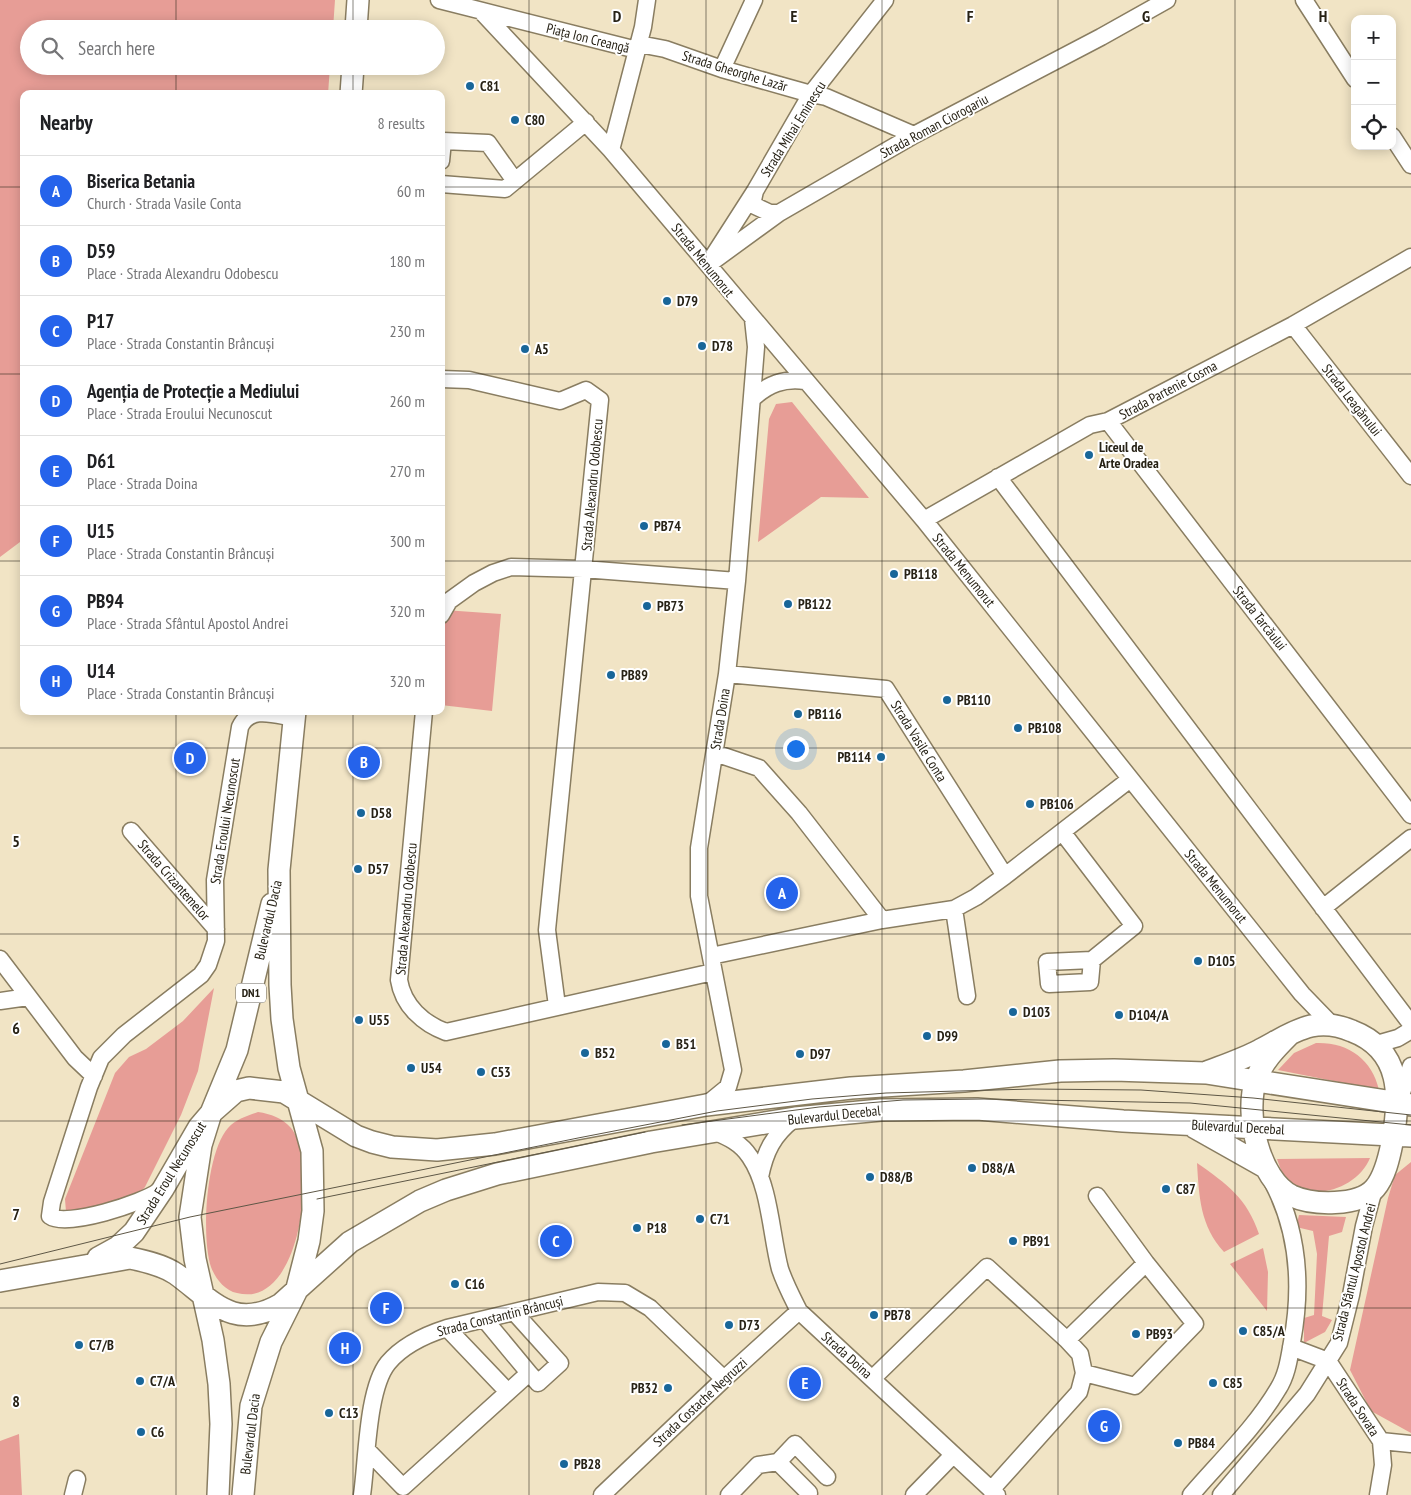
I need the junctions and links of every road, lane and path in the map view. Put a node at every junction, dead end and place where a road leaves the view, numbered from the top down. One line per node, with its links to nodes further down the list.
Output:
1 (358, 0): 9 (main road)
2 (439, 0): 8 (street, Piața Ion Creangă)
3 (647, 0): 10 (street)
4 (754, 0): 11 (street)
5 (885, 0): 15 (street, Strada Mihai Eminescu)
6 (1167, 0): 17 (street, Strada Roman Ciorogariu)
7 (1304, 0): 12 (street)
8 (481, 11): 10 (street, Piața Ion Creangă); 16 (street, Strada Menumorut)
9 (357, 20)
10 (638, 47): 11 (street, Strada Gheorghe Lazăr); 20 (street, Piața Ion Creangă)
11 (722, 69): 15 (street, Strada Gheorghe Lazăr)
12 (1351, 72)
13 (352, 75): 14 (main road)
14 (351, 90)
15 (811, 94): 17 (street, Strada Gheorghe Lazăr); 24 (street, Strada Mihai Eminescu)
16 (586, 122): 20 (street, Strada Menumorut); 22 (street)
17 (914, 135): 25 (street, Strada Roman Ciorogariu)
18 (445, 141): 22 (street)
19 (1396, 142): 21 (street)
20 (612, 150): 27 (street, Strada Menumorut)
21 (1411, 165)
22 (515, 180): 23 (street)
23 (445, 184)
24 (755, 191): 25 (street); 27 (street, Strada Mihai Eminescu)
25 (779, 213): 27 (street, Strada Roman Ciorogariu)
26 (1411, 256): 29 (street, Strada Partenie Cosma)
27 (709, 264): 28 (street, Strada Menumorut)
28 (753, 319): 31 (street, Strada Menumorut); 32 (street, Strada Doina)
29 (1293, 324): 33 (street, Strada Partenie Cosma); 34 (street, Strada Leagănului)
30 (445, 379): 37 (street, Strada Alexandru Odobescu)
31 (805, 381): 32 (street); 36 (street, Strada Menumorut)
32 (752, 399): 38 (street, Strada Doina)
33 (1108, 421): 35 (street, Strada Partenie Cosma); 46 (street, Strada Tarcăului)
34 (1411, 476)
35 (998, 477): 36 (street, Strada Partenie Cosma); 52 (street)
36 (924, 520): 45 (street, Strada Menumorut)
37 (583, 569): 38 (street, Strada Alexandru Odobescu); 39 (street, Strada Alexandru Odobescu); 63 (street, Strada Alexandru Odobescu)
38 (737, 581): 40 (street, Strada Doina)
39 (445, 608)
40 (727, 674): 44 (street, Strada Doina); 51 (street, Strada Vasile Conta)
41 (250, 715): 55 (street, Strada Eroului Necunoscut)
42 (295, 715): 50 (main road, Bulevardul Dacia / DN1)
43 (424, 715): 63 (street, Strada Alexandru Odobescu)
44 (715, 754): 54 (street); 56 (street, Strada Doina)
45 (1129, 780): 48 (street); 65 (street, Strada Menumorut)
46 (1411, 815)
47 (131, 831): 55 (street, Strada Crizantemelor)
48 (1063, 833): 51 (street); 58 (street)
49 (1411, 838): 52 (street)
50 (279, 870): 73 (main road, Bulevardul Dacia / DN1); 76 (main road, Bulevardul Dacia / DN1)
51 (1005, 876): 53 (street)
52 (1323, 908): 64 (street)
53 (954, 909): 54 (street); 60 (street)
54 (882, 920): 56 (street)
55 (216, 929): 71 (street, Strada Eroului Necunoscut)
56 (710, 956): 59 (street, Strada Doina)
57 (0, 959): 61 (street)
58 (1092, 960)
59 (713, 972): 63 (street, Strada Alexandru Odobescu); 75 (street, Strada Doina)
60 (967, 996)
61 (28, 997): 62 (street); 71 (street)
62 (0, 1001)
63 (557, 1006)
64 (1411, 1024)
65 (1332, 1025): 67 (main road); 68 (main road)
66 (1411, 1030): 68 (street)
67 (1289, 1034): 70 (main road); 72 (main road)
68 (1376, 1044): 74 (main road)
69 (1411, 1066): 74 (street)
70 (1206, 1073): 72 (main road, Bulevardul Decebal); 75 (main road, Bulevardul Decebal)
71 (94, 1076): 84 (street, Strada Eroului Necunoscut)
72 (1256, 1080): 74 (main road, Bulevardul Decebal); 79 (main road)
73 (299, 1100): 75 (main road, Bulevardul Decebal); 76 (main road); 90 (main road, Bulevardul Dacia / DN1)
74 (1405, 1104): 81 (main road)
75 (706, 1105)
76 (211, 1113): 84 (main road, Strada Eroul Necunoscut); 91 (main road, Bulevardul Dacia / DN1)
77 (794, 1118): 78 (main road, Bulevardul Decebal); 80 (main road, Bulevardul Decebal); 83 (street)
78 (1188, 1124): 79 (main road, Bulevardul Decebal); 82 (main road)
79 (1254, 1128): 81 (main road, Bulevardul Decebal); 82 (main road)
80 (713, 1131): 83 (street); 90 (main road, Bulevardul Decebal)
81 (1402, 1136): 85 (main road)
82 (1265, 1168): 85 (main road); 97 (street)
83 (760, 1177): 92 (street, Strada Doina)
84 (163, 1189): 88 (main road, Strada Eroul Necunoscut)
85 (1374, 1189): 98 (street, Strada Sfântul Apostol Andrei)
86 (1097, 1196): 87 (street)
87 (1146, 1263): 96 (street); 100 (street)
88 (82, 1265): 89 (main road, Strada Eroul Necunoscut); 91 (main road, Strada Eroul Necunoscut)
89 (0, 1281)
90 (296, 1292): 91 (main road); 113 (main road, Bulevardul Dacia / DN1)
91 (203, 1296): 112 (main road, Bulevardul Dacia / DN1)
92 (799, 1311): 101 (street, Strada Doina); 102 (street, Strada Costache Negruzzi)
93 (515, 1313): 94 (street, Strada Constantin Brâncuși); 99 (street); 102 (street, Strada Constantin Brâncuși)
94 (485, 1320): 95 (street, Strada Constantin Brâncuși); 99 (street)
95 (447, 1328): 103 (street); 106 (street, Strada Constantin Brâncuși)
96 (1067, 1340): 100 (street); 101 (street)
97 (1291, 1346): 98 (street); 118 (street)
98 (1328, 1361): 104 (street, Strada Sovata); 119 (street, Strada Sfântul Apostol Andrei)
99 (529, 1373): 103 (street)
100 (1084, 1373): 111 (street)
101 (873, 1378): 107 (street, Strada Doina)
102 (724, 1379): 115 (street, Strada Costache Negruzzi)
103 (508, 1392): 106 (street)
104 (1380, 1442): 105 (street); 120 (street, Strada Sovata)
105 (1411, 1444)
106 (368, 1451): 114 (street, Strada Constantin Brâncuși)
107 (953, 1455): 111 (street, Strada Doina); 117 (street)
108 (778, 1462): 109 (street); 110 (street); 116 (street)
109 (827, 1476)
110 (809, 1493)
111 (994, 1493)
112 (218, 1495)
113 (243, 1495)
114 (362, 1495)
115 (602, 1495)
116 (729, 1495)
117 (914, 1495)
118 (1191, 1495)
119 (1221, 1495)
120 (1378, 1495)

